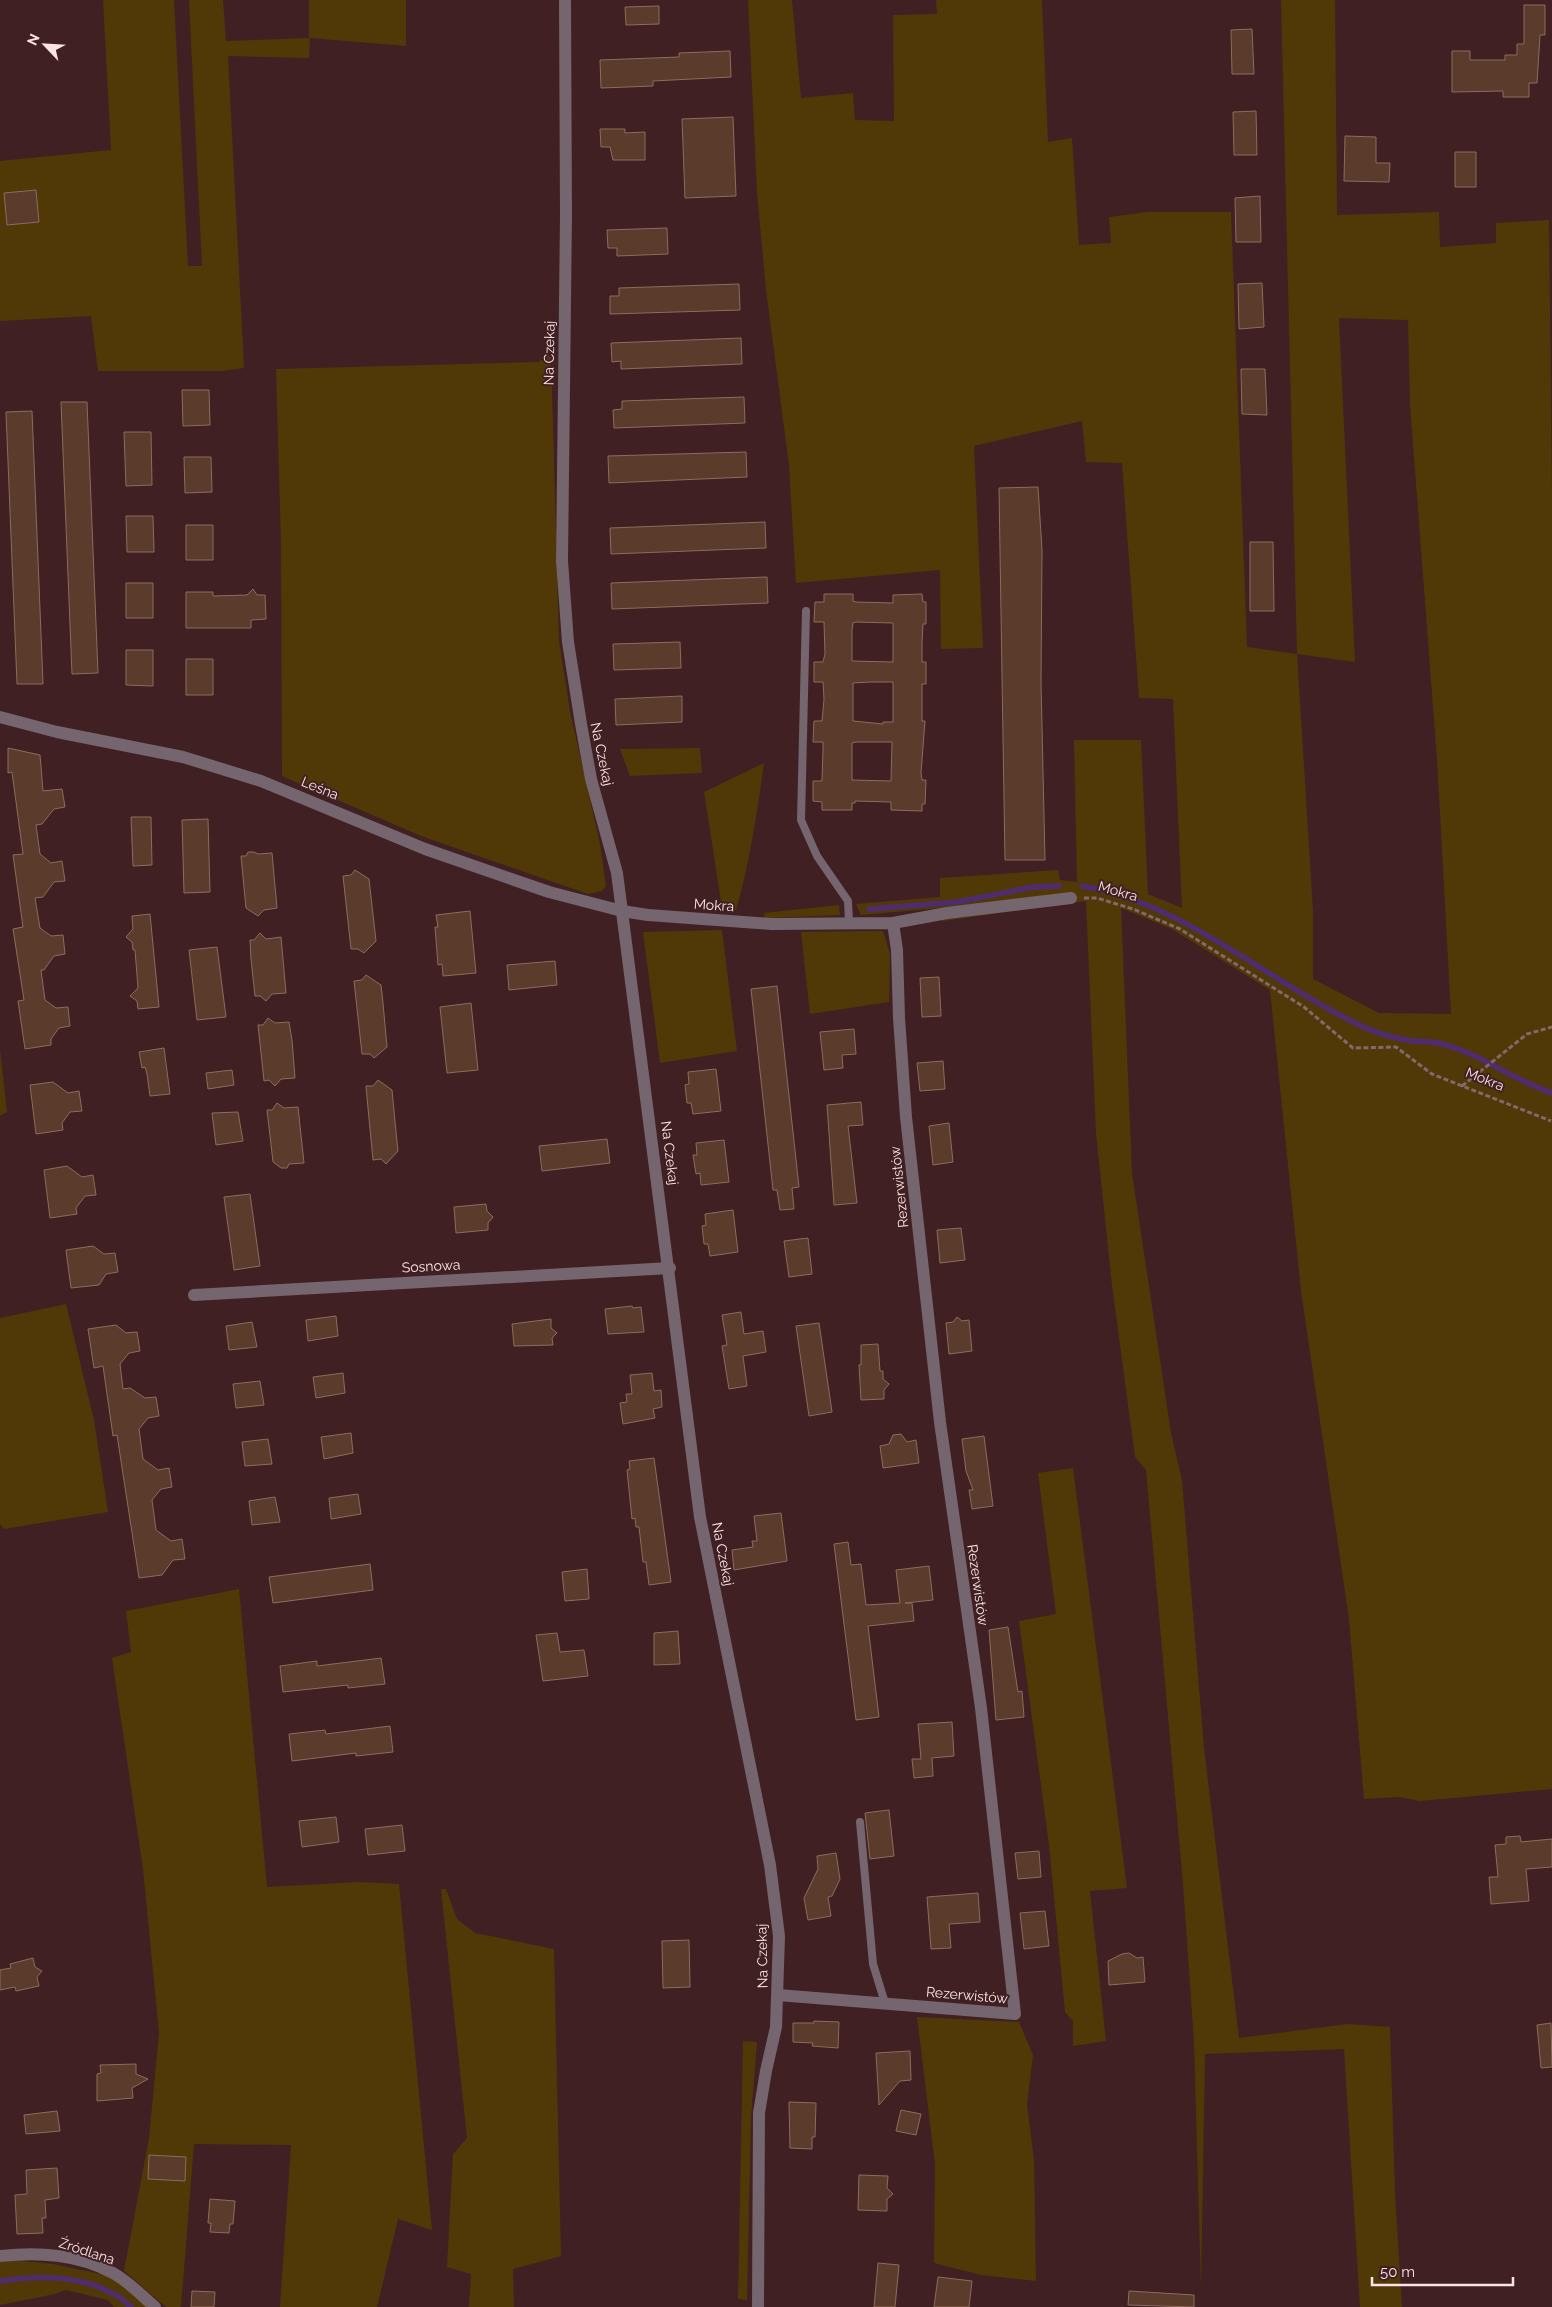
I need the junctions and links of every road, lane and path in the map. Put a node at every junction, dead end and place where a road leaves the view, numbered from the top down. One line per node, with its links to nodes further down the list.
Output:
1 (565, 0): 5 (street, Na Czekaj)
2 (806, 611): 6 (lane)
3 (0, 717): 5 (street, Leśna)
4 (1071, 898): 7 (street, Mokra); 9 (path, Mokra)
5 (622, 911): 6 (street, Mokra); 11 (street, Na Czekaj)
6 (849, 923): 7 (street, Mokra)
7 (893, 923): 15 (street, Rezerwistów)
8 (1552, 1027): 9 (path)
9 (1462, 1086): 10 (path, Mokra)
10 (1551, 1121)
11 (670, 1268): 12 (street, Sosnowa); 14 (street, Na Czekaj)
12 (194, 1295)
13 (860, 1822): 15 (lane)
14 (778, 1995): 15 (street, Rezerwistów); 18 (street, Na Czekaj)
15 (885, 2003)
16 (0, 2256): 17 (street, Źródlana)
17 (155, 2307)
18 (758, 2307)

